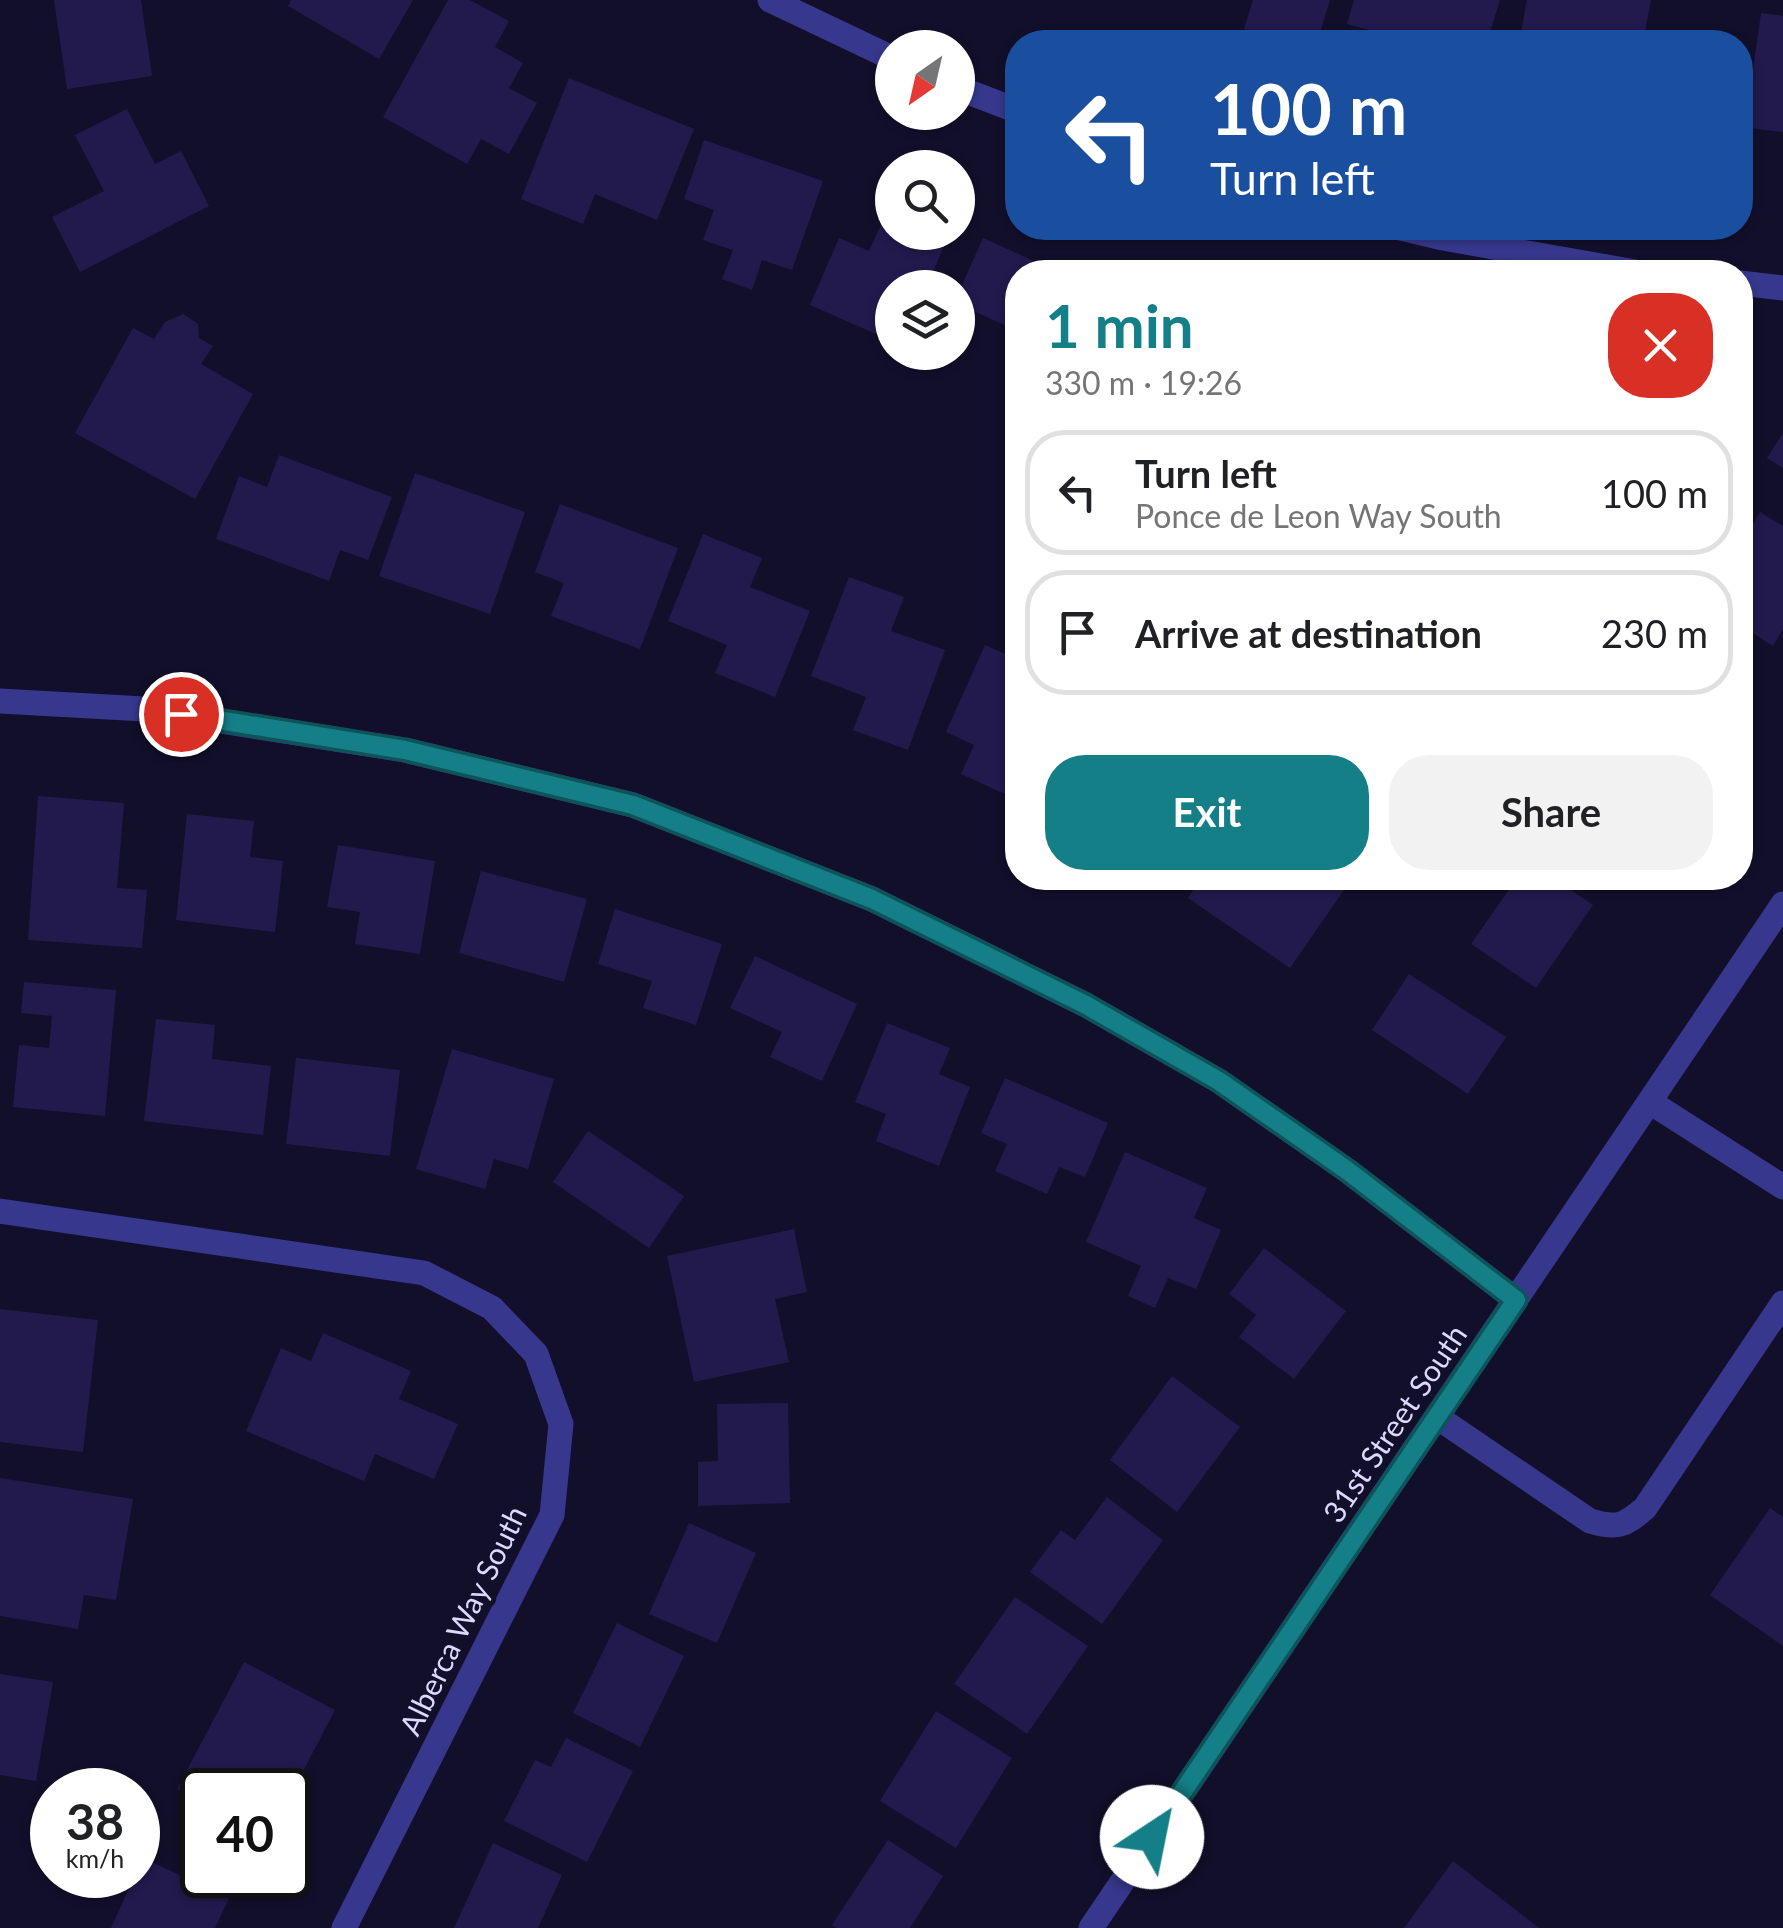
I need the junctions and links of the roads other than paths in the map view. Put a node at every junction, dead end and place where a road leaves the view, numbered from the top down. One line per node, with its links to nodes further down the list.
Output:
1 (770, 0): 2 (street)
2 (875, 50)
3 (975, 95): 4 (street)
4 (1005, 106)
5 (1454, 240): 6 (street)
6 (1567, 260)
7 (1753, 285): 8 (street)
8 (1783, 288)
9 (0, 702): 14 (street)
10 (1783, 904): 11 (street, 31st Street South)
11 (1650, 1102): 12 (street); 14 (street, 31st Street South)
12 (1783, 1188)
13 (0, 1211): 17 (street, Alberca Way South)
14 (1516, 1300): 16 (street, 31st Street South)
15 (1783, 1303): 16 (street)
16 (1437, 1418): 18 (street, 31st Street South)
17 (344, 1928)
18 (1091, 1928)

